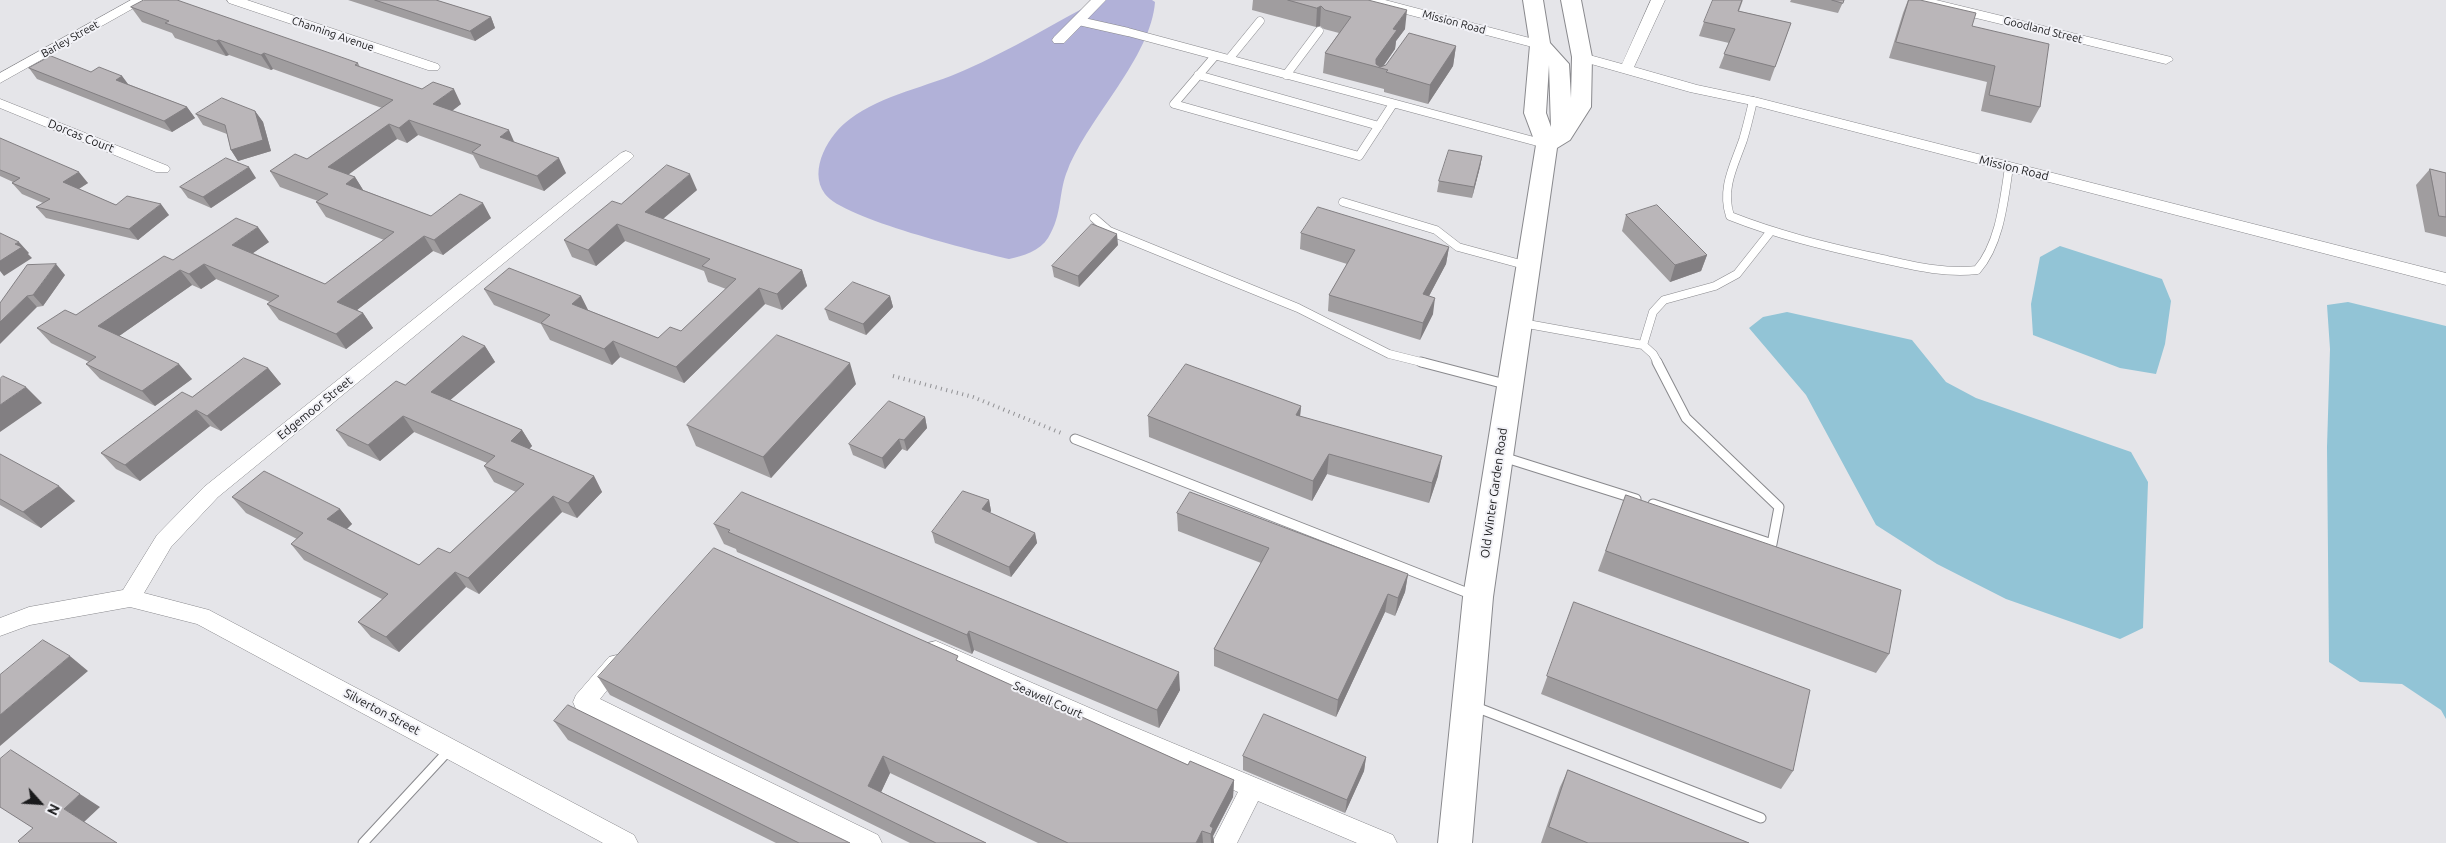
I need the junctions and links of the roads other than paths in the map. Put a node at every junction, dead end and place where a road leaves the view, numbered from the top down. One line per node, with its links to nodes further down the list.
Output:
1 (141, 0): 23 (street, Barley Street)
2 (234, 0): 19 (street, Channing Avenue)
3 (1099, 0): 10 (street)
4 (1369, 0): 14 (street, Mission Road)
5 (1533, 0): 14 (main road, Old Winter Garden Road)
6 (1553, 0): 16 (main road)
7 (1571, 0): 16 (main road, Old Winter Garden Road)
8 (1658, 0): 20 (street)
9 (1919, 0): 18 (street, Goodland Street)
10 (1079, 21): 13 (street); 15 (lane)
11 (1260, 21): 17 (lane)
12 (1318, 31): 22 (lane)
13 (1059, 40)
14 (1540, 45): 28 (main road, Old Winter Garden Road)
15 (1215, 56): 17 (lane); 21 (lane)
16 (1582, 57): 20 (street, Mission Road); 28 (main road, Old Winter Garden Road)
17 (1229, 59): 22 (lane)
18 (2166, 60)
19 (433, 67)
20 (1626, 70): 24 (street, Mission Road)
21 (1198, 75): 27 (lane); 27 (lane)
22 (1286, 75): 26 (lane)
23 (0, 79)
24 (1753, 101): 30 (street, Mission Road); 34 (lane)
25 (0, 103): 31 (street, Dorcas Court)
26 (1393, 104): 27 (lane); 28 (lane)
27 (1379, 126)
28 (1554, 140): 35 (main road, Old Winter Garden Road)
29 (626, 156): 43 (street, Edgemoor Street)
30 (2009, 167): 34 (lane); 36 (street, Mission Road)
31 (162, 169)
32 (1343, 202): 35 (lane)
33 (1094, 218): 39 (lane)
34 (1771, 231): 38 (lane)
35 (1528, 266): 37 (main road, Old Winter Garden Road)
36 (2446, 279)
37 (1519, 323): 38 (lane); 39 (main road, Old Winter Garden Road)
38 (1643, 345): 41 (lane)
39 (1510, 385): 41 (main road, Old Winter Garden Road)
40 (1075, 439): 42 (lane)
41 (1499, 456): 42 (main road, Old Winter Garden Road)
42 (1478, 597): 47 (main road, Old Winter Garden Road)
43 (130, 598): 44 (street); 48 (street, Silverton Street)
44 (0, 628)
45 (919, 642): 49 (street, Seawell Court)
46 (630, 648): 53 (street)
47 (1468, 704): 50 (lane); 56 (main road, Old Winter Garden Road)
48 (450, 749): 51 (lane); 52 (street, Silverton Street)
49 (1253, 787): 54 (street); 55 (street, Seawell Court)
50 (1761, 818)
51 (364, 843)
52 (626, 843)
53 (870, 843)
54 (1224, 843)
55 (1385, 843)
56 (1455, 843)

